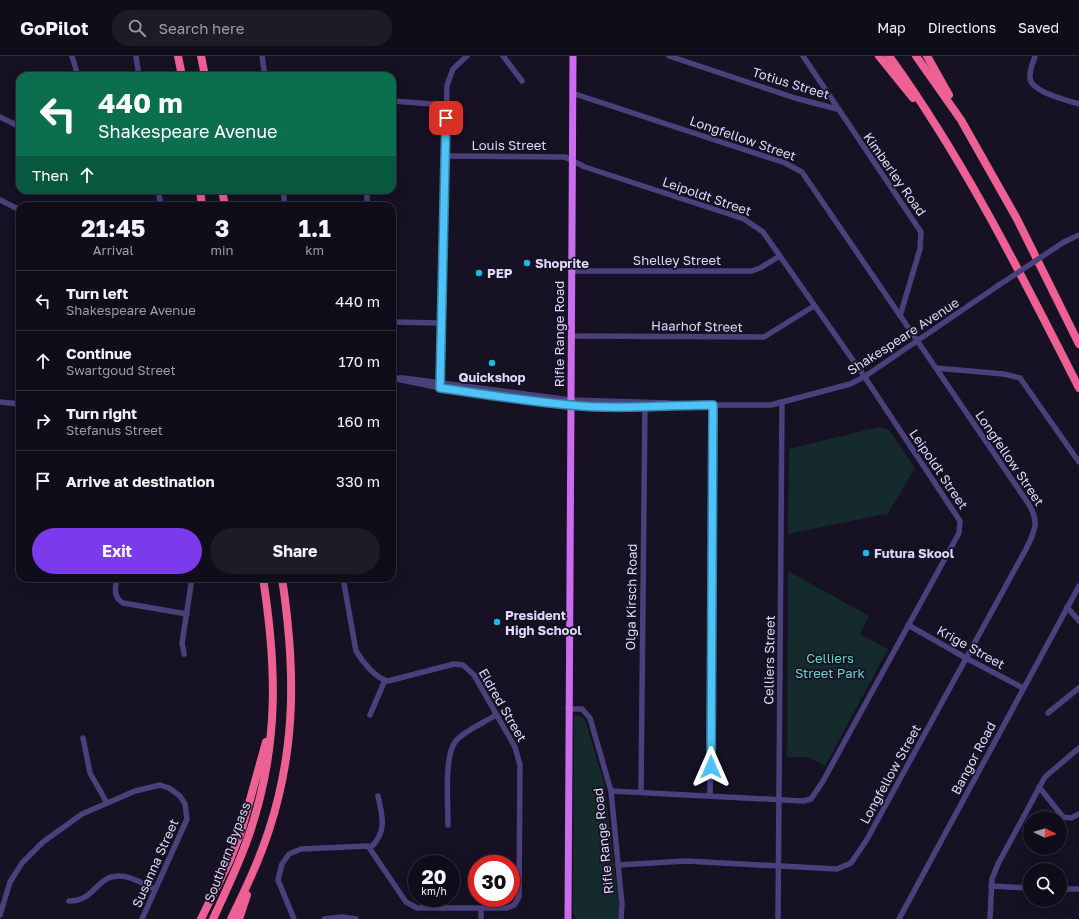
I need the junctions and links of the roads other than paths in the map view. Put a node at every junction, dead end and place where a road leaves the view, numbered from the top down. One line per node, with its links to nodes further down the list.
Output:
1 (72, 56): 16 (street)
2 (136, 56): 17 (street)
3 (178, 56): 18 (highway)
4 (201, 56): 19 (highway)
5 (262, 56): 20 (street)
6 (467, 56): 25 (street)
7 (503, 56): 21 (street)
8 (573, 56): 22 (main road, Rifle Range Road)
9 (669, 56): 26 (street, Totius Street)
10 (803, 56): 26 (street, Kimberley Road)
11 (878, 56): 30 (highway)
12 (889, 56): 30 (highway)
13 (916, 56): 28 (highway)
14 (927, 56): 28 (highway)
15 (1035, 56): 24 (street)
16 (77, 72)
17 (138, 72)
18 (181, 72)
19 (203, 72)
20 (264, 72)
21 (522, 81)
22 (572, 92): 32 (main road, Rifle Range Road); 39 (street, Longfellow Street)
23 (396, 101): 25 (street)
24 (1079, 104)
25 (446, 105): 31 (street)
26 (837, 109): 39 (street, Kimberley Road)
27 (0, 117): 29 (street)
28 (961, 120): 44 (highway)
29 (16, 125)
30 (937, 128): 49 (highway)
31 (446, 156): 32 (street, Louis Street); 41 (street)
32 (572, 159): 36 (street, Leipoldt Street); 37 (main road, Rifle Range Road)
33 (0, 200): 34 (street)
34 (16, 208)
35 (1079, 235): 43 (street, Shakespeare Avenue, bridge)
36 (780, 256): 37 (street, Shelley Street); 38 (street, Leipoldt Street)
37 (571, 271): 42 (main road, Rifle Range Road)
38 (814, 306): 42 (street, Haarhof Street); 46 (street, Leipoldt Street)
39 (900, 316): 43 (street, Longfellow Street)
40 (396, 322): 41 (street)
41 (442, 323): 48 (street)
42 (571, 336): 52 (main road, Rifle Range Road)
43 (916, 342): 45 (street, Longfellow Street); 46 (street, Shakespeare Avenue)
44 (1079, 344)
45 (936, 368): 56 (street); 68 (street, Longfellow Street)
46 (864, 377): 51 (street, Shakespeare Avenue); 66 (street, Leipoldt Street)
47 (396, 378): 48 (street, Shakespeare Avenue)
48 (440, 386): 52 (street, Shakespeare Avenue)
49 (1079, 388)
50 (0, 402): 53 (street)
51 (782, 402): 55 (street, Shakespeare Avenue); 84 (street, Celliers Street)
52 (571, 403): 54 (street, Shakespeare Avenue); 72 (main road, Rifle Range Road)
53 (16, 404)
54 (645, 405): 55 (street, Shakespeare Avenue); 81 (street, Olga Kirsch Road)
55 (713, 405): 83 (street)
56 (1079, 462)
57 (117, 582): 64 (street)
58 (191, 582): 64 (street)
59 (264, 582): 73 (highway, Southern Bypass)
60 (283, 582): 91 (highway)
61 (344, 582): 69 (street)
62 (1079, 586): 63 (street)
63 (1067, 607): 65 (street); 70 (street, Bangor Road)
64 (186, 614): 67 (street)
65 (1079, 621)
66 (908, 625): 68 (street, Krige Street); 84 (street, Leipoldt Street)
67 (184, 654)
68 (966, 658): 70 (street, Krige Street); 90 (street, Longfellow Street)
69 (385, 680): 75 (street); 76 (street, Eldred Street)
70 (1023, 688): 112 (street, Bangor Road)
71 (1079, 688): 74 (street)
72 (568, 709): 80 (street, Rifle Range Road); 109 (main road, Rifle Range Road)
73 (273, 711): 101 (highway); 102 (highway, Southern Bypass)
74 (1048, 713)
75 (370, 715)
76 (496, 715): 87 (street); 98 (street, Eldred Street)
77 (83, 738): 85 (street)
78 (1079, 748): 79 (street)
79 (1039, 787): 86 (street); 92 (street)
80 (611, 791): 81 (street, Leipoldt Street); 89 (street, Rifle Range Road)
81 (641, 792): 83 (street, Leipoldt Street)
82 (378, 796): 88 (street)
83 (710, 796): 84 (street, Leipoldt Street)
84 (779, 799): 90 (street, Celliers Street)
85 (107, 803): 94 (street, Susanna Street); 99 (street, Susanna Street)
86 (1079, 814)
87 (448, 825)
88 (370, 848): 98 (street); 105 (street)
89 (618, 865): 90 (street, Longfellow Street); 110 (street, Rifle Range Road)
90 (779, 865): 111 (street, Celliers Street)
91 (255, 867): 103 (highway); 104 (highway)
92 (991, 886): 93 (street); 113 (street)
93 (1023, 888)
94 (156, 889): 97 (street); 100 (street, Susanna Street)
95 (1067, 889): 96 (street)
96 (1079, 889)
97 (68, 901)
98 (481, 909): 108 (street)
99 (0, 915)
100 (142, 919)
101 (200, 919)
102 (213, 919)
103 (231, 919)
104 (239, 919)
105 (294, 919)
106 (324, 919): 107 (street)
107 (356, 919)
108 (480, 919)
109 (568, 919)
110 (621, 919)
111 (778, 919)
112 (899, 919)
113 (990, 919)

